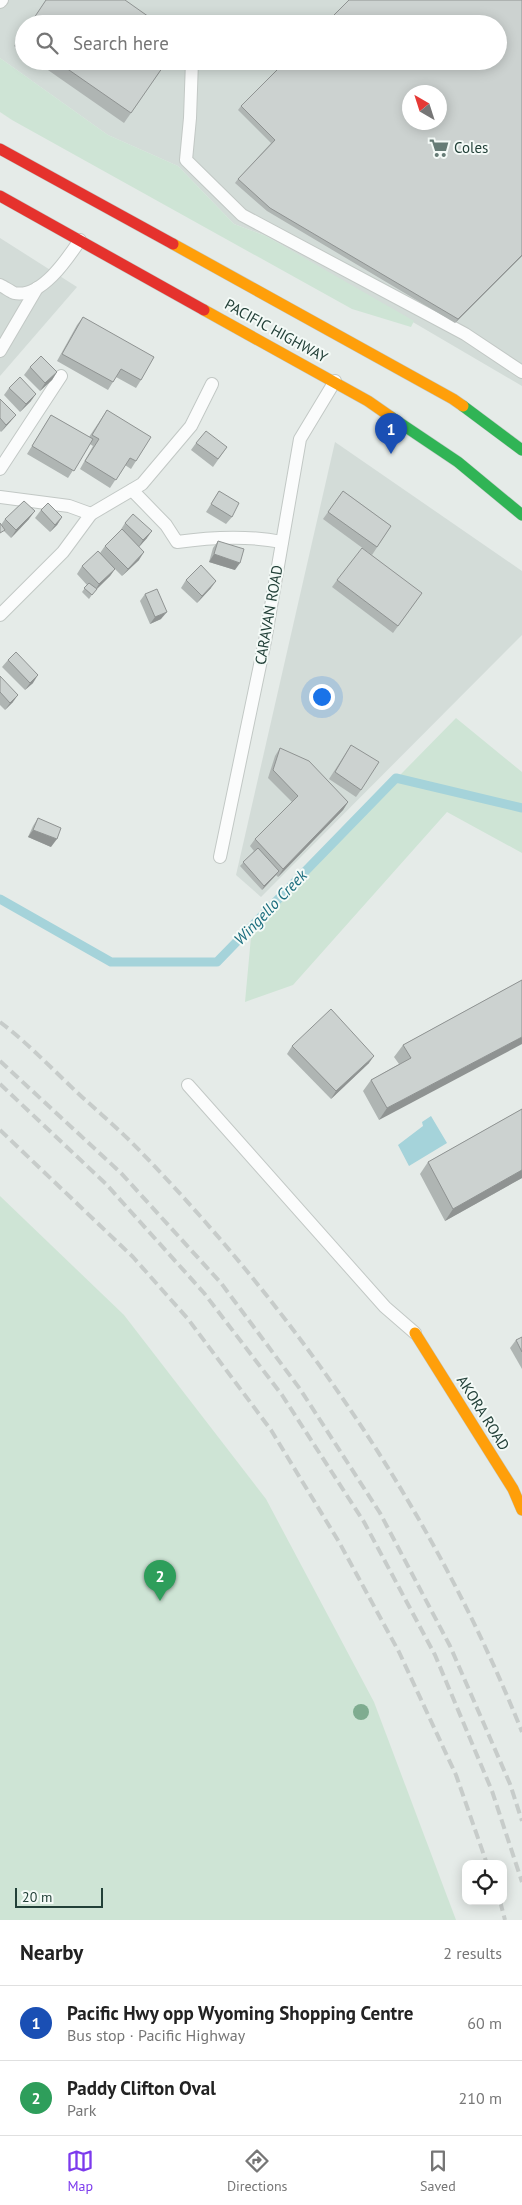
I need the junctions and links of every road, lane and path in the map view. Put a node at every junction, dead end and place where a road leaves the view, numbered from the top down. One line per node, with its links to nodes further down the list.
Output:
1 (192, 70): 8 (lane)
2 (0, 149): 12 (main road, PACIFIC HIGHWAY)
3 (0, 196): 4 (main road, PACIFIC HIGHWAY)
4 (80, 240): 6 (lane); 10 (main road, PACIFIC HIGHWAY)
5 (0, 285): 6 (lane)
6 (37, 288): 7 (lane)
7 (0, 351)
8 (522, 372)
9 (61, 376): 13 (lane)
10 (335, 381): 17 (main road, PACIFIC HIGHWAY); 18 (lane, CARAVAN ROAD)
11 (212, 384): 14 (lane)
12 (522, 450)
13 (0, 469)
14 (132, 490): 16 (lane); 18 (lane)
15 (0, 497): 16 (lane)
16 (91, 514): 19 (lane)
17 (522, 515)
18 (282, 542): 20 (lane, CARAVAN ROAD)
19 (0, 615)
20 (220, 857)
21 (188, 1086): 22 (lane)
22 (415, 1333): 23 (main road, AKORA ROAD)
23 (522, 1510)

